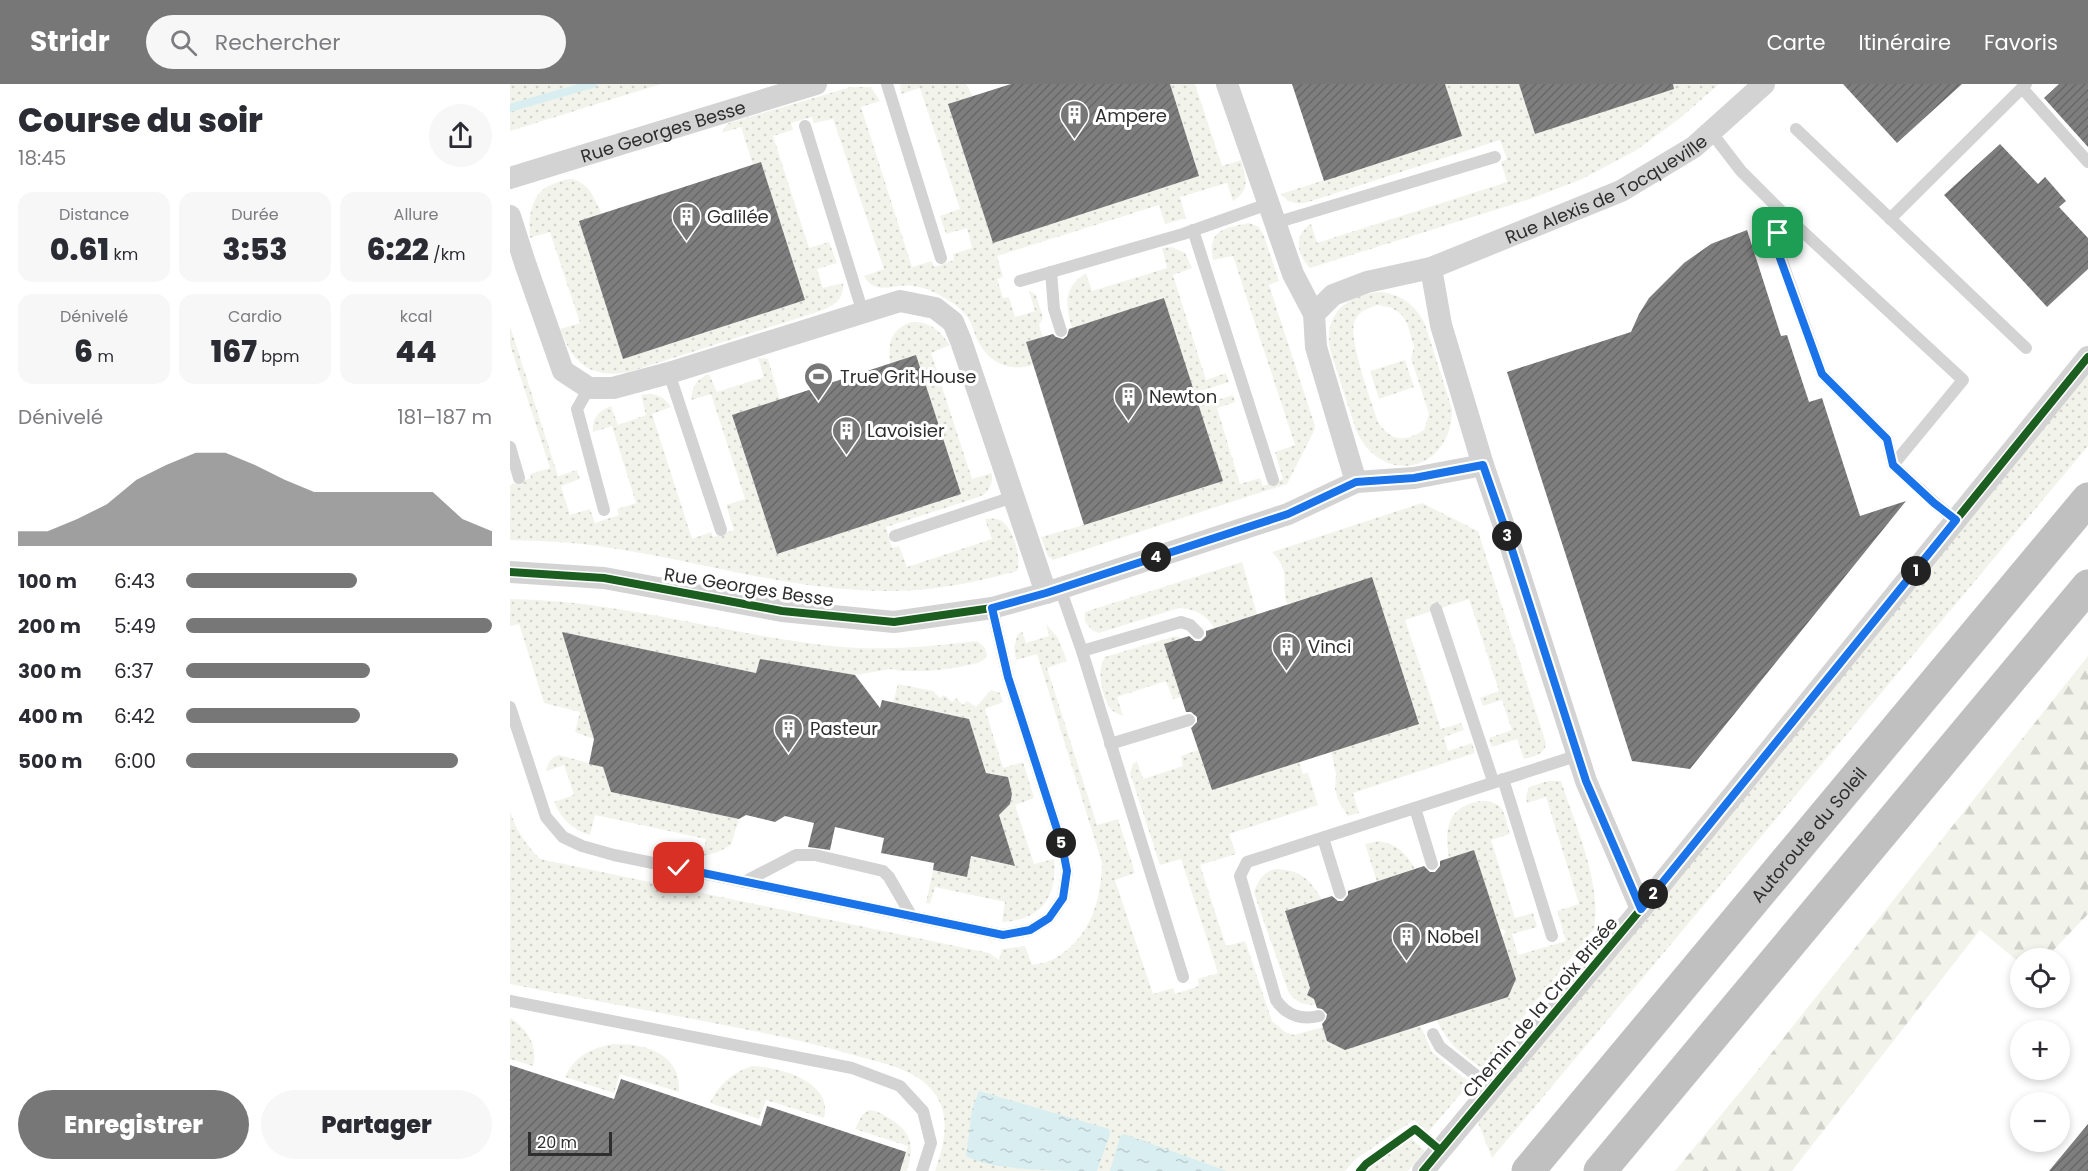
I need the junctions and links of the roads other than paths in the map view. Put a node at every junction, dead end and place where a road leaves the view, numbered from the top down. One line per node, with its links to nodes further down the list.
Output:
1 (816, 84): 11 (street, Rue Georges Besse)
2 (887, 84): 17 (lane)
3 (1227, 84): 12 (street)
4 (1764, 84): 8 (street, Rue Alexis de Tocqueville)
5 (2024, 86): 10 (lane); 15 (lane)
6 (805, 126): 22 (lane)
7 (1796, 129): 15 (lane)
8 (1711, 132): 14 (lane); 19 (street, Rue Alexis de Tocqueville)
9 (1495, 157): 12 (lane)
10 (2088, 162)
11 (510, 178)
12 (1271, 213): 16 (lane); 23 (street)
13 (510, 216): 18 (street)
14 (1788, 218): 31 (lane); 31 (lane)
15 (1890, 219): 25 (lane)
16 (1193, 230): 20 (lane); 33 (lane)
17 (941, 258)
18 (517, 266): 28 (street)
19 (1431, 268): 23 (street, Rue Alexis de Tocqueville); 30 (street)
20 (1051, 272): 21 (lane); 24 (lane)
21 (1020, 281)
22 (863, 313): 27 (street); 35 (street)
23 (1314, 314): 34 (street)
24 (1061, 331)
25 (2026, 348)
26 (2088, 357): 38 (street, Chemin de la Croix Brisée)
27 (669, 373): 28 (street); 39 (lane)
28 (589, 388): 37 (lane)
29 (510, 447): 32 (lane)
30 (1483, 465): 34 (street); 51 (street)
31 (1893, 465): 38 (lane)
32 (519, 478)
33 (1273, 480)
34 (1356, 482): 43 (street, Rue Georges Besse)
35 (1013, 497): 40 (lane); 43 (street)
36 (2088, 499): 68 (highway, Autoroute du Soleil)
37 (604, 510)
38 (1956, 520): 58 (street, Chemin de la Croix Brisée)
39 (721, 530)
40 (895, 536)
41 (510, 572): 44 (street, Rue Georges Besse)
42 (2088, 586): 69 (highway)
43 (1053, 591): 44 (street, Rue Georges Besse); 47 (lane)
44 (992, 608): 59 (lane)
45 (1436, 609): 52 (lane)
46 (1198, 633): 47 (lane)
47 (1082, 651): 50 (lane)
48 (510, 707): 56 (lane)
49 (1189, 720): 50 (lane)
50 (1110, 744): 61 (lane)
51 (1579, 755): 52 (lane); 58 (street)
52 (1498, 780): 53 (lane); 60 (lane)
53 (1415, 808): 54 (lane); 55 (lane)
54 (1323, 838): 57 (lane); 63 (lane)
55 (1432, 864)
56 (744, 882): 59 (lane); 59 (lane)
57 (1340, 894)
58 (1641, 909): 65 (street, Chemin de la Croix Brisée)
59 (912, 917)
60 (1551, 936)
61 (1183, 977)
62 (510, 1001): 66 (lane)
63 (1319, 1016)
64 (1433, 1034): 65 (lane)
65 (1492, 1088): 67 (street, Chemin de la Croix Brisée)
66 (922, 1171)
67 (1423, 1171)
68 (1528, 1171)
69 (1600, 1171)

